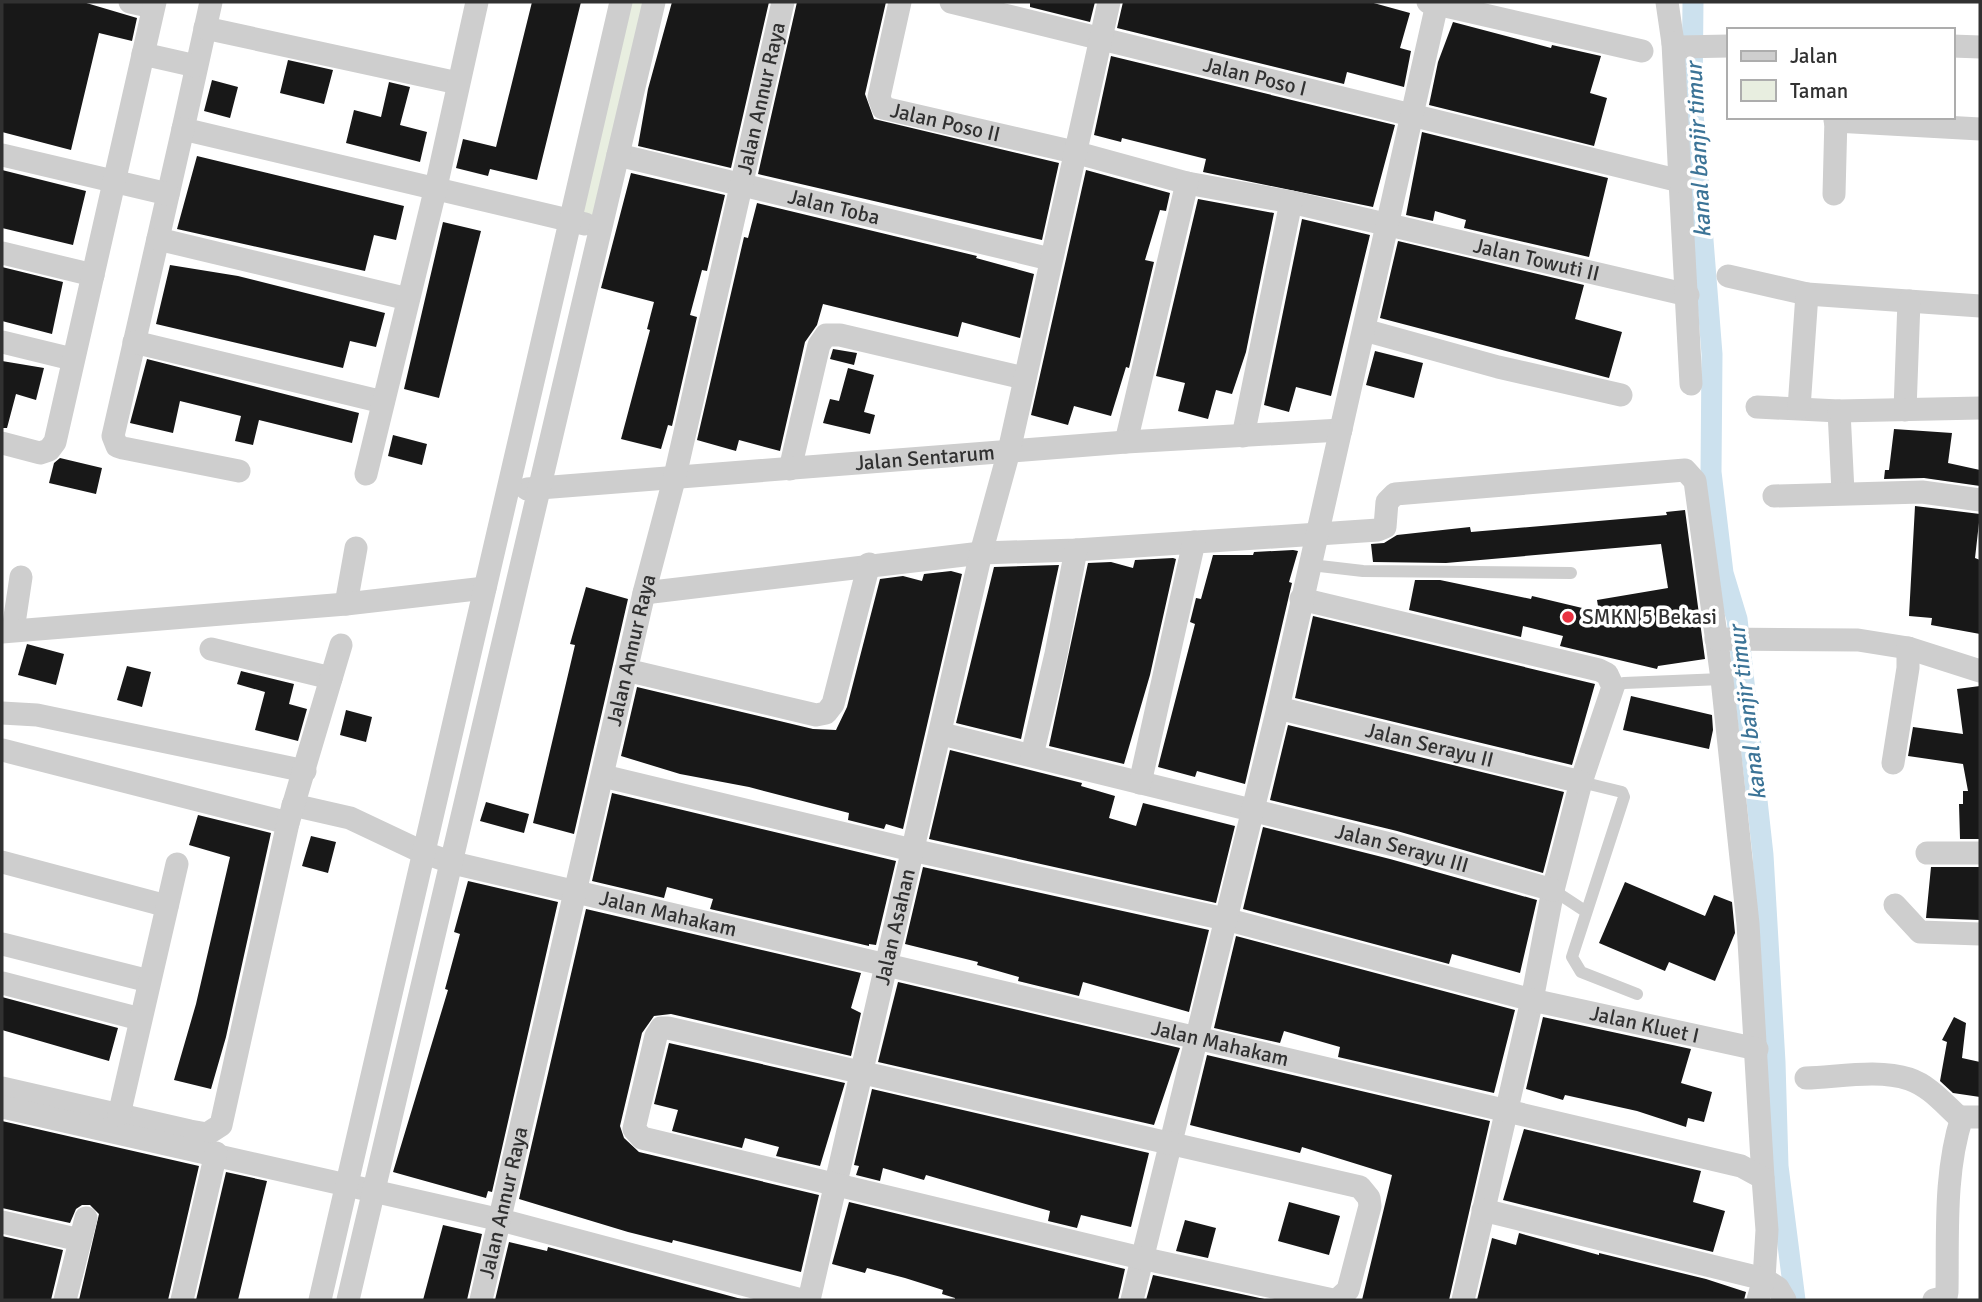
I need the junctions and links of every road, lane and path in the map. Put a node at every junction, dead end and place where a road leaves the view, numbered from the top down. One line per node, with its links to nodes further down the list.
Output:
1 (131, 2): 12 (street)
2 (211, 2): 13 (street)
3 (477, 2): 22 (street)
4 (621, 2): 38 (street)
5 (654, 2): 29 (street)
6 (783, 2): 33 (street, Jalan Annur Raya)
7 (900, 2): 27 (street, Jalan Poso II)
8 (951, 2): 14 (street)
9 (1109, 2): 14 (street, Jalan Asahan)
10 (1667, 2): 15 (street)
11 (1433, 3): 19 (street); 23 (street)
12 (154, 4): 20 (street)
13 (205, 28): 21 (street); 22 (street)
14 (1099, 40): 23 (street, Jalan Poso I); 27 (street, Jalan Asahan)
15 (1677, 45): 16 (street); 31 (street)
16 (1727, 46)
17 (1954, 46): 18 (street)
18 (1980, 47)
19 (1642, 51)
20 (143, 54): 21 (street); 30 (street)
21 (196, 66): 25 (street)
22 (458, 83): 34 (street)
23 (1412, 114): 31 (street, Jalan Poso I); 39 (street)
24 (1836, 119): 26 (street); 36 (street)
25 (183, 129): 34 (street); 35 (street)
26 (1980, 129)
27 (1074, 152): 32 (street, Jalan Towuti II); 43 (street, Jalan Asahan)
28 (2, 155): 30 (street)
29 (618, 155): 33 (street, Jalan Toba); 40 (street)
30 (115, 181): 35 (street); 44 (street)
31 (1680, 181): 47 (street)
32 (1187, 183): 37 (street, Jalan Towuti II); 66 (street)
33 (741, 186): 43 (street, Jalan Toba); 72 (street, Jalan Annur Raya)
34 (436, 187): 38 (street); 48 (street)
35 (168, 194): 41 (street)
36 (1834, 194)
37 (1291, 202): 39 (street, Jalan Towuti II); 65 (street)
38 (570, 220): 40 (street); 74 (street)
39 (1385, 226): 47 (street, Jalan Towuti II); 51 (street)
40 (600, 228): 73 (street)
41 (158, 239): 48 (street); 53 (street)
42 (2, 253): 44 (street)
43 (1050, 259): 55 (street, Jalan Asahan)
44 (93, 275): 54 (street)
45 (1728, 276): 46 (street)
46 (1807, 294): 49 (street); 60 (street)
47 (1688, 295): 56 (street)
48 (408, 299): 58 (street)
49 (1909, 301): 50 (street); 62 (street)
50 (1980, 306)
51 (1364, 330): 57 (street); 64 (street)
52 (2, 342): 54 (street)
53 (134, 342): 58 (street); 70 (street)
54 (72, 359): 67 (street)
55 (1024, 378): 68 (street, Jalan Asahan); 69 (street)
56 (1691, 384)
57 (1621, 395)
58 (383, 402): 71 (street)
59 (1758, 407): 60 (street)
60 (1799, 408): 63 (street)
61 (1980, 408): 62 (street)
62 (1905, 410): 63 (street)
63 (1839, 411): 75 (street)
64 (1341, 430): 65 (street, Jalan Sentarum); 78 (street)
65 (1243, 436): 66 (street, Jalan Sentarum)
66 (1126, 442): 68 (street, Jalan Sentarum)
67 (2, 443)
68 (1009, 451): 69 (street, Jalan Sentarum); 82 (street, Jalan Asahan)
69 (790, 469): 72 (street, Jalan Sentarum)
70 (239, 471)
71 (366, 474)
72 (675, 476): 73 (street, Jalan Sentarum); 88 (street, Jalan Annur Raya)
73 (540, 488): 74 (street, Jalan Sentarum); 118 (street)
74 (508, 492): 87 (street)
75 (1843, 492): 76 (street); 77 (street)
76 (1774, 496)
77 (1980, 500)
78 (1315, 535): 79 (street); 84 (street); 92 (street)
79 (1194, 542): 81 (street); 110 (street)
80 (356, 548): 90 (street)
81 (1076, 550): 82 (street); 105 (street)
82 (981, 553): 83 (street); 103 (street, Jalan Asahan)
83 (869, 564): 88 (street); 96 (street)
84 (1311, 565): 85 (lane); 89 (street)
85 (1571, 573)
86 (21, 577): 91 (street)
87 (485, 588): 90 (street); 114 (street)
88 (644, 593): 96 (street, Jalan Annur Raya)
89 (1301, 599): 100 (street); 101 (street)
90 (346, 604): 91 (street)
91 (7, 631)
92 (1729, 638): 94 (street); 99 (street)
93 (341, 645): 98 (street)
94 (1908, 648): 97 (street); 106 (street)
95 (211, 649): 98 (street)
96 (626, 670): 108 (street, Jalan Annur Raya)
97 (1980, 671)
98 (331, 678): 107 (street)
99 (1722, 679): 100 (lane); 135 (street)
100 (1613, 687): 109 (street)
101 (1278, 708): 109 (street, Jalan Serayu II); 111 (street)
102 (2, 714): 107 (street)
103 (942, 734): 105 (street, Jalan Serayu III); 113 (street, Jalan Asahan)
104 (2, 750): 112 (street, Jalan Mahakam)
105 (1032, 755): 110 (street, Jalan Serayu III)
106 (1893, 763)
107 (304, 771): 112 (street)
108 (603, 776): 113 (street, Jalan Kluet I); 121 (street, Jalan Annur Raya)
109 (1581, 782): 120 (street); 124 (lane)
110 (1140, 783): 111 (street, Jalan Serayu III)
111 (1250, 812): 120 (street, Jalan Serayu III); 125 (street)
112 (291, 814): 114 (street, Jalan Mahakam); 141 (street)
113 (912, 850): 125 (street, Jalan Kluet I); 128 (street, Jalan Asahan)
114 (422, 852): 118 (street, Jalan Mahakam); 147 (street)
115 (1927, 853): 116 (street)
116 (1980, 853)
117 (2, 862): 123 (street)
118 (453, 863): 121 (street, Jalan Mahakam); 148 (street)
119 (177, 864): 123 (street)
120 (1553, 890): 124 (lane); 132 (street)
121 (575, 892): 128 (street, Jalan Mahakam); 150 (street, Jalan Annur Raya)
122 (1895, 905): 126 (street)
123 (167, 906): 129 (street)
124 (1585, 911): 131 (lane)
125 (1225, 919): 132 (street, Jalan Kluet I); 134 (street)
126 (1980, 934)
127 (2, 944): 129 (street)
128 (885, 964): 134 (street, Jalan Mahakam); 136 (street, Jalan Asahan)
129 (149, 981): 133 (street)
130 (2, 983): 133 (street)
131 (1637, 994)
132 (1532, 1000): 135 (street, Jalan Kluet I); 140 (street)
133 (140, 1018): 141 (street)
134 (1198, 1038): 140 (street, Jalan Mahakam); 143 (street)
135 (1756, 1049): 145 (street)
136 (860, 1071): 143 (street); 146 (street, Jalan Asahan); 146 (street)
137 (1806, 1078): 142 (street)
138 (2, 1088): 141 (street)
139 (2, 1107): 144 (street)
140 (1508, 1109): 145 (street, Jalan Mahakam); 149 (street)
141 (119, 1115)
142 (1971, 1118): 165 (street)
143 (1170, 1144): 152 (street); 162 (street)
144 (216, 1153): 147 (street); 155 (street)
145 (1763, 1178): 153 (street)
146 (837, 1182): 152 (street); 160 (street, Jalan Asahan)
147 (346, 1183): 148 (street); 156 (street)
148 (373, 1190): 150 (street); 157 (street)
149 (1483, 1210): 153 (street); 163 (street)
150 (501, 1220): 158 (street, Jalan Annur Raya); 159 (street)
151 (2, 1222): 154 (street)
152 (1141, 1258): 161 (street); 162 (street)
153 (1761, 1290): 164 (street)
154 (65, 1300)
155 (182, 1300)
156 (320, 1300)
157 (348, 1300)
158 (481, 1300)
159 (802, 1300)
160 (809, 1300)
161 (1132, 1300)
162 (1335, 1300)
163 (1463, 1300)
164 (1785, 1300)
165 (1934, 1300)

